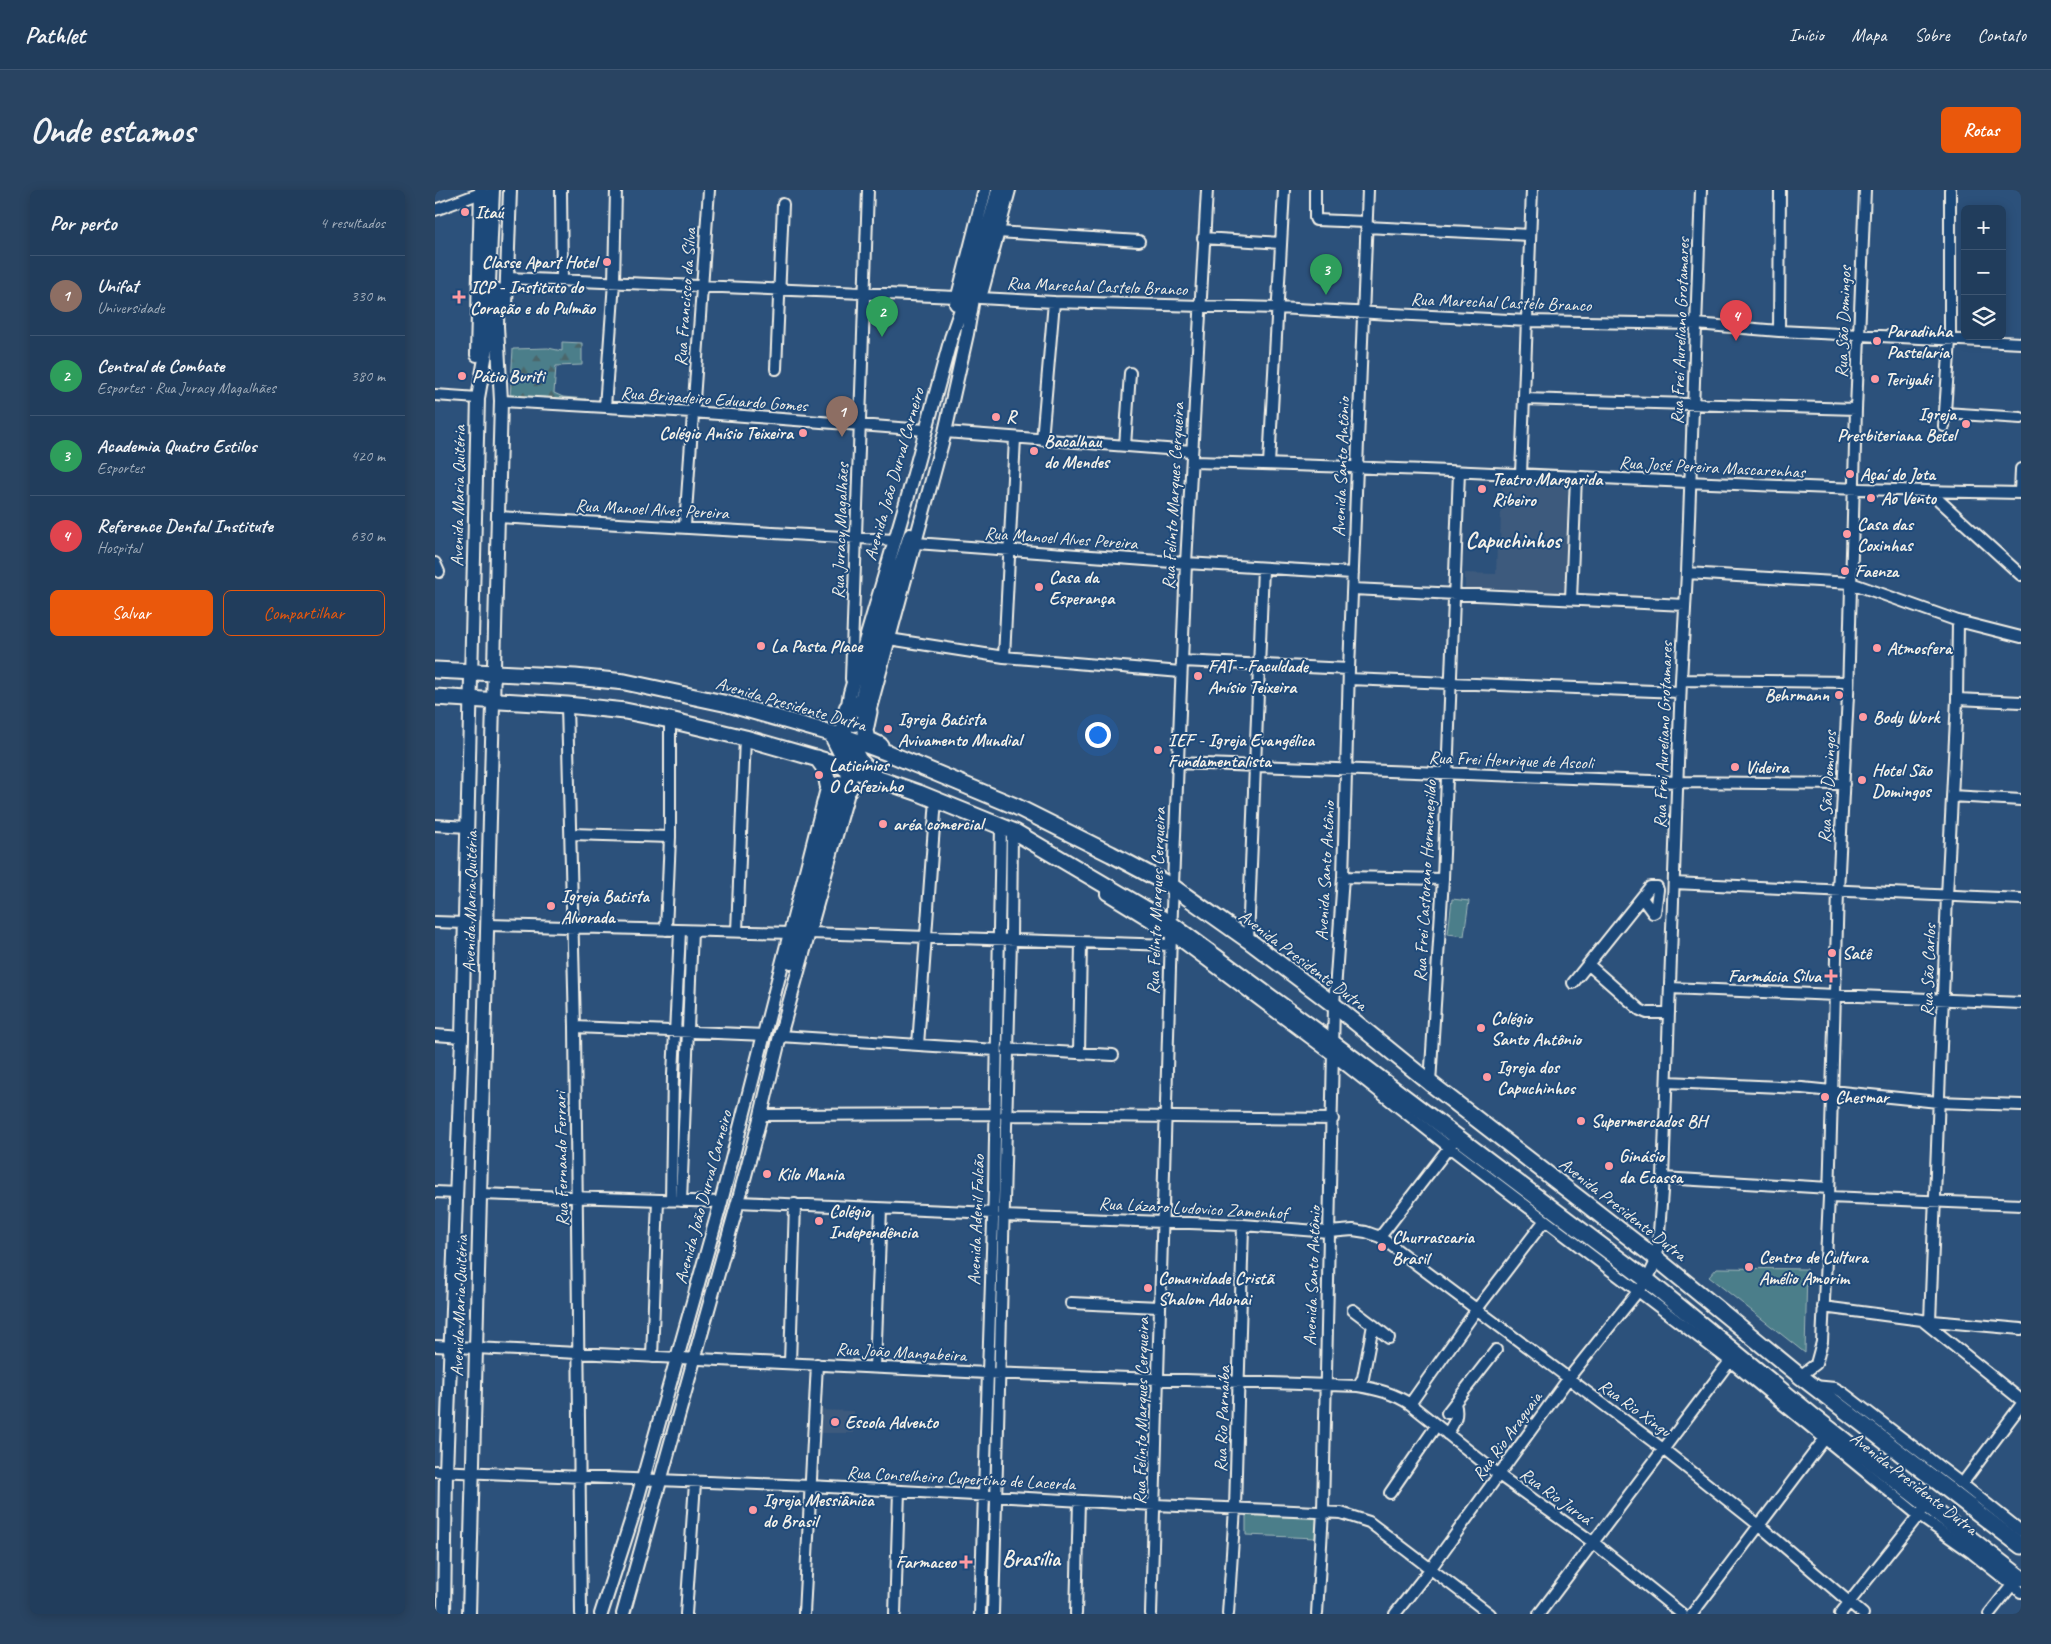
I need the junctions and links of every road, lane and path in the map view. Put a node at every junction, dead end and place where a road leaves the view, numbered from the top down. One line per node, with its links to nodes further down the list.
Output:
1 (500, 190): 54 (main road, Avenida Maria Quitéria)
2 (510, 190): 29 (main road)
3 (561, 190): 30 (street)
4 (616, 190): 31 (street)
5 (709, 190): 32 (street, Rua Francisco da Silva)
6 (868, 190): 34 (street, Rua Juracy Magalhães)
7 (985, 190): 35 (main road)
8 (998, 190): 28 (main road, Avenida João Durval Carneiro)
9 (1009, 190): 23 (main road)
10 (1207, 190): 25 (street, Rua Felinto Marques Cerqueira)
11 (1284, 190): 27 (street)
12 (1315, 190): 22 (street)
13 (1367, 190): 22 (street, Avenida Santo Antônio)
14 (1532, 190): 24 (street)
15 (1701, 190): 42 (street, Rua Frei Aureliano Grotamares)
16 (1780, 190): 43 (street)
17 (1865, 190): 45 (street, Rua São Domingos)
18 (1950, 190): 47 (street)
19 (485, 191): 21 (street); 52 (main road, Avenida Maria Quitéria)
20 (783, 204): 33 (street)
21 (435, 210)
22 (1366, 225): 24 (street); 40 (street, Avenida Santo Antônio)
23 (998, 232): 26 (street); 36 (main road)
24 (1530, 236): 41 (street)
25 (1203, 238): 27 (street); 38 (street, Rua Felinto Marques Cerqueira)
26 (1139, 241)
27 (1281, 242): 39 (street)
28 (981, 252): 44 (main road, Avenida João Durval Carneiro); 46 (main road, Avenida João Durval Carneiro)
29 (507, 278): 30 (street); 54 (main road)
30 (562, 280): 31 (street)
31 (614, 282): 32 (street); 56 (street)
32 (703, 286): 33 (street); 58 (street, Rua Francisco da Silva)
33 (779, 288): 34 (street); 49 (street)
34 (864, 292): 35 (street); 61 (street, Rua Juracy Magalhães)
35 (957, 297): 46 (main road)
36 (980, 298): 37 (street, Rua Marechal Castelo Branco); 44 (main road)
37 (1054, 302): 38 (street, Rua Marechal Castelo Branco); 66 (street)
38 (1199, 306): 39 (street, Rua Marechal Castelo Branco); 68 (street, Rua Felinto Marques Cerqueira)
39 (1277, 308): 40 (street, Rua Marechal Castelo Branco); 70 (street)
40 (1362, 312): 41 (street, Rua Marechal Castelo Branco); 71 (street, Avenida Santo Antônio)
41 (1528, 321): 42 (street, Rua Marechal Castelo Branco); 53 (street)
42 (1696, 324): 43 (street, Rua Marechal Castelo Branco); 55 (street, Rua Frei Aureliano Grotamares)
43 (1779, 331): 45 (street, Rua Marechal Castelo Branco)
44 (967, 334): 64 (main road, Avenida João Durval Carneiro)
45 (1858, 335): 47 (street, Rua Marechal Castelo Branco); 57 (street, Rua São Domingos)
46 (951, 338): 63 (main road, Avenida João Durval Carneiro)
47 (1950, 340): 48 (street, Rua Marechal Castelo Branco); 59 (street)
48 (2021, 343)
49 (776, 369)
50 (1130, 373): 67 (street)
51 (435, 395): 52 (street)
52 (478, 397): 99 (main road, Avenida Maria Quitéria)
53 (1524, 399): 55 (street); 74 (street)
54 (501, 400): 56 (street, Rua Brigadeiro Eduardo Gomes); 82 (main road, Avenida Maria Quitéria)
55 (1694, 404): 57 (street); 76 (street, Rua Frei Aureliano Grotamares)
56 (605, 407): 58 (street, Rua Brigadeiro Eduardo Gomes)
57 (1856, 409): 77 (street, Rua São Domingos)
58 (692, 412): 61 (street, Rua Brigadeiro Eduardo Gomes); 83 (street, Rua Francisco da Silva)
59 (1945, 413): 60 (street); 62 (street)
60 (2021, 418)
61 (859, 426): 63 (street, Rua Brigadeiro Eduardo Gomes); 84 (street, Rua Juracy Magalhães)
62 (1944, 426)
63 (925, 430): 80 (main road, Avenida João Durval Carneiro)
64 (945, 432): 65 (street); 81 (main road, Avenida João Durval Carneiro)
65 (1015, 438): 66 (street); 87 (street)
66 (1042, 440): 67 (street)
67 (1125, 446): 68 (street)
68 (1192, 451): 69 (street, Rua Felinto Marques Cerqueira)
69 (1192, 462): 70 (street, Rua José Pereira Mascarenhas); 88 (street, Rua Felinto Marques Cerqueira)
70 (1269, 464): 71 (street, Rua José Pereira Mascarenhas)
71 (1357, 468): 73 (street, Rua José Pereira Mascarenhas); 91 (street, Avenida Santo Antônio)
72 (2021, 469): 79 (street)
73 (1459, 472): 74 (street, Rua José Pereira Mascarenhas); 96 (street, Rua Frei Castorano Hermenegildo)
74 (1521, 474): 75 (street, Rua José Pereira Mascarenhas)
75 (1576, 477): 76 (street, Rua José Pereira Mascarenhas); 97 (street)
76 (1690, 481): 77 (street, Rua José Pereira Mascarenhas); 92 (street, Rua Frei Aureliano Grotamares)
77 (1854, 490): 78 (street, Rua José Pereira Mascarenhas); 94 (street, Rua São Domingos)
78 (1931, 493): 79 (street, Rua José Pereira Mascarenhas); 93 (street)
79 (2020, 493)
80 (906, 503): 85 (main road, Avenida João Durval Carneiro); 89 (main road)
81 (924, 506): 86 (main road, Avenida João Durval Carneiro); 89 (main road)
82 (498, 517): 83 (street, Rua Manoel Alves Pereira); 101 (main road, Avenida Maria Quitéria)
83 (685, 526): 84 (street, Rua Manoel Alves Pereira)
84 (856, 539): 85 (street, Rua Manoel Alves Pereira); 121 (street, Rua Juracy Magalhães)
85 (894, 540): 121 (main road, Avenida João Durval Carneiro)
86 (916, 543): 87 (street, Rua Manoel Alves Pereira); 103 (main road, Avenida João Durval Carneiro)
87 (1009, 550): 88 (street, Rua Manoel Alves Pereira); 104 (street)
88 (1185, 563): 90 (street, Rua Manoel Alves Pereira); 106 (street, Rua Felinto Marques Cerqueira)
89 (899, 567): 121 (main road)
90 (1263, 568): 91 (street, Rua Manoel Alves Pereira); 105 (street)
91 (1353, 573): 95 (street, Avenida Santo Antônio)
92 (1687, 573): 94 (street); 98 (street, Rua Frei Aureliano Grotamares)
93 (2021, 575)
94 (1851, 583): 100 (street); 112 (street, Rua São Domingos)
95 (1353, 590): 96 (street); 110 (street, Avenida Santo Antônio)
96 (1454, 594): 97 (street); 113 (street, Rua Frei Castorano Hermenegildo)
97 (1571, 598): 98 (street)
98 (1685, 604): 111 (street, Rua Frei Aureliano Grotamares)
99 (473, 620): 101 (main road); 108 (main road, Avenida Maria Quitéria)
100 (1958, 620): 102 (street); 118 (street, Rua São Carlos)
101 (496, 622): 109 (main road, Avenida Maria Quitéria)
102 (2021, 637)
103 (889, 639): 104 (street); 121 (main road, Avenida João Durval Carneiro)
104 (1004, 657): 106 (street)
105 (1258, 664): 106 (street); 110 (street); 130 (street)
106 (1181, 667): 129 (street, Rua Felinto Marques Cerqueira)
107 (435, 670): 108 (highway, Avenida Presidente Dutra)
108 (471, 671): 109 (highway, Avenida Presidente Dutra); 116 (main road, Avenida Maria Quitéria)
109 (495, 672): 117 (main road, Avenida Maria Quitéria); 123 (highway, Avenida Presidente Dutra)
110 (1349, 674): 113 (street); 132 (street, Avenida Santo Antônio)
111 (1681, 680): 112 (street); 114 (street, Rua Frei Aureliano Grotamares)
112 (1848, 682): 136 (street, Rua São Domingos)
113 (1450, 683): 114 (street); 133 (street, Rua Frei Castorano Hermenegildo)
114 (1681, 692): 135 (street, Rua Frei Aureliano Grotamares)
115 (435, 697): 116 (highway, Avenida Presidente Dutra)
116 (470, 698): 117 (highway, Avenida Presidente Dutra); 142 (main road, Avenida Maria Quitéria)
117 (493, 699): 120 (highway, Avenida Presidente Dutra); 141 (main road, Avenida Maria Quitéria)
118 (1957, 699): 119 (street); 138 (street, Rua São Carlos)
119 (2021, 702)
120 (567, 704): 122 (highway, Avenida Presidente Dutra); 145 (street, Rua Fernando Ferrari)
121 (856, 706): 123 (highway); 126 (highway); 127 (highway)
122 (670, 720): 125 (highway, Avenida Presidente Dutra); 146 (street)
123 (816, 729): 124 (highway, Avenida Presidente Dutra)
124 (832, 735): 126 (highway, Avenida Presidente Dutra); 131 (highway)
125 (745, 738): 128 (highway, Avenida Presidente Dutra); 163 (street)
126 (848, 738): 127 (highway, Avenida Presidente Dutra); 134 (highway)
127 (888, 753): 150 (highway, Avenida Presidente Dutra)
128 (817, 758): 131 (highway, Avenida Presidente Dutra); 137 (highway)
129 (1178, 763): 130 (street, Rua Frei Henrique de Ascoli); 150 (street, Rua Felinto Marques Cerqueira)
130 (1254, 766): 132 (street, Rua Frei Henrique de Ascoli); 168 (street)
131 (849, 768): 134 (highway, Avenida Presidente Dutra); 137 (highway)
132 (1346, 769): 133 (street, Rua Frei Henrique de Ascoli); 147 (street, Avenida Santo Antônio)
133 (1447, 774): 135 (street, Rua Frei Henrique de Ascoli); 148 (street, Rua Frei Castorano Hermenegildo)
134 (875, 778): 137 (highway); 139 (highway, Avenida Presidente Dutra)
135 (1678, 782): 136 (street, Rua Frei Henrique de Ascoli); 149 (street, Rua Frei Aureliano Grotamares)
136 (1844, 784): 151 (street, Rua São Domingos)
137 (838, 789): 164 (main road, Avenida João Durval Carneiro); 165 (main road, Avenida João Durval Carneiro); 179 (main road)
138 (1953, 796): 140 (street); 152 (street, Rua São Carlos)
139 (936, 799): 144 (highway, Avenida Presidente Dutra); 166 (street)
140 (2021, 800)
141 (489, 814): 142 (main road); 157 (main road, Avenida Maria Quitéria)
142 (467, 821): 143 (street); 156 (main road, Avenida Maria Quitéria)
143 (435, 826)
144 (1009, 830): 159 (highway, Avenida Presidente Dutra); 167 (street, Avenida Adenil Falcão)
145 (571, 834): 146 (street); 158 (street, Rua Fernando Ferrari)
146 (670, 837): 160 (street)
147 (1343, 877): 148 (street); 177 (street, Avenida Santo Antônio)
148 (1443, 879): 195 (street, Rua Frei Castorano Hermenegildo)
149 (1674, 883): 151 (street); 173 (street, Rua Frei Aureliano Grotamares)
150 (1173, 887): 159 (street, Rua Felinto Marques Cerqueira); 168 (highway, Avenida Presidente Dutra)
151 (1838, 890): 152 (street); 174 (street, Rua São Domingos)
152 (1947, 896): 154 (street); 175 (street, Rua São Carlos)
153 (1642, 898): 171 (street)
154 (2021, 900)
155 (435, 922): 156 (street)
156 (465, 923): 186 (main road, Avenida Maria Quitéria)
157 (487, 925): 158 (street); 209 (main road, Avenida Maria Quitéria)
158 (573, 927): 160 (street); 180 (street, Rua Fernando Ferrari)
159 (1171, 929): 170 (street, Rua Felinto Marques Cerqueira); 189 (highway, Avenida Presidente Dutra)
160 (666, 930): 161 (street)
161 (680, 931): 162 (street); 181 (street)
162 (692, 931): 163 (street); 182 (street)
163 (737, 931): 164 (street)
164 (790, 933): 184 (main road, Avenida João Durval Carneiro)
165 (810, 933): 166 (street); 185 (main road, Avenida João Durval Carneiro)
166 (927, 936): 167 (street); 187 (street)
167 (1005, 940): 169 (street); 188 (street, Avenida Adenil Falcão)
168 (1248, 940): 177 (highway, Avenida Presidente Dutra)
169 (1081, 943): 170 (street); 190 (street)
170 (1170, 945): 201 (street, Rua Felinto Marques Cerqueira)
171 (1589, 965): 172 (street); 178 (street)
172 (1573, 983)
173 (1670, 988): 174 (street); 178 (street, Rua Frei Aureliano Grotamares)
174 (1835, 995): 175 (street); 196 (street, Rua São Domingos)
175 (1943, 1000): 176 (street); 197 (street, Rua São Carlos)
176 (2021, 1004)
177 (1335, 1005): 189 (street, Avenida Santo Antônio); 195 (highway, Avenida Presidente Dutra)
178 (1669, 1013): 194 (street, Rua Frei Aureliano Grotamares)
179 (775, 1023): 184 (main road); 185 (main road)
180 (575, 1027): 181 (street); 210 (street, Rua Fernando Ferrari)
181 (675, 1032): 182 (street); 192 (street)
182 (687, 1033): 184 (street); 193 (street)
183 (435, 1035): 186 (street)
184 (765, 1035): 213 (main road, Avenida João Durval Carneiro)
185 (780, 1036): 187 (street); 199 (main road, Avenida João Durval Carneiro)
186 (462, 1037): 208 (main road, Avenida Maria Quitéria)
187 (918, 1046): 188 (street)
188 (1001, 1050): 190 (street); 200 (street, Avenida Adenil Falcão)
189 (1334, 1050): 202 (street, Avenida Santo Antônio); 203 (highway, Avenida Presidente Dutra)
190 (1079, 1053): 191 (street)
191 (1113, 1055)
192 (673, 1074): 193 (street); 212 (street)
193 (686, 1074): 212 (street)
194 (1667, 1082): 196 (street); 205 (street, Rua Frei Aureliano Grotamares)
195 (1430, 1083): 226 (highway, Avenida Presidente Dutra)
196 (1832, 1092): 197 (street); 207 (street, Rua São Domingos)
197 (1938, 1102): 198 (street); 215 (street, Rua São Carlos)
198 (2021, 1105)
199 (761, 1115): 200 (street); 214 (main road, Avenida João Durval Carneiro)
200 (1000, 1115): 201 (street); 219 (street, Avenida Adenil Falcão)
201 (1167, 1117): 202 (street); 221 (street, Rua Felinto Marques Cerqueira)
202 (1333, 1119): 223 (street, Avenida Santo Antônio)
203 (1453, 1142): 204 (highway, Avenida Presidente Dutra); 224 (street)
204 (1496, 1174): 220 (street, Avenida Presidente Dutra); 225 (highway, Avenida Presidente Dutra)
205 (1663, 1178): 207 (street); 226 (street, Rua Frei Aureliano Grotamares)
206 (435, 1192): 208 (street)
207 (1829, 1192): 215 (street); 232 (street, Rua São Domingos)
208 (457, 1193): 241 (main road, Avenida Maria Quitéria)
209 (481, 1194): 210 (street); 242 (main road, Avenida Maria Quitéria)
210 (577, 1196): 211 (street); 244 (street, Rua Fernando Ferrari)
211 (658, 1200): 212 (street); 245 (street)
212 (676, 1201): 213 (street)
213 (721, 1202): 246 (main road, Avenida João Durval Carneiro)
214 (738, 1202): 216 (street, Rua Lázaro Ludovico Zamenhof); 247 (main road, Avenida João Durval Carneiro)
215 (1935, 1202): 217 (street); 235 (street, Rua São Carlos)
216 (795, 1204): 218 (street, Rua Lázaro Ludovico Zamenhof); 249 (street)
217 (2021, 1205)
218 (881, 1209): 219 (street, Rua Lázaro Ludovico Zamenhof); 251 (street)
219 (998, 1214): 221 (street, Rua Lázaro Ludovico Zamenhof); 227 (street, Avenida Adenil Falcão)
220 (1545, 1220): 225 (street, Avenida Presidente Dutra); 233 (street)
221 (1164, 1222): 222 (street, Rua Lázaro Ludovico Zamenhof); 231 (street, Rua Felinto Marques Cerqueira)
222 (1243, 1224): 223 (street, Rua Lázaro Ludovico Zamenhof); 257 (street, Rua Rio Parnaíba)
223 (1329, 1232): 224 (street, Rua Lázaro Ludovico Zamenhof); 258 (street, Avenida Santo Antônio)
224 (1380, 1237): 233 (street, Rua Rio Xingu)
225 (1591, 1246): 228 (highway, Avenida Presidente Dutra); 229 (street, Avenida Presidente Dutra)
226 (1657, 1259): 228 (street, Rua Frei Aureliano Grotamares); 254 (highway, Avenida Presidente Dutra)
227 (996, 1270): 252 (street, Avenida Adenil Falcão); 253 (street, Avenida Adenil Falcão)
228 (1647, 1280): 229 (street, Rua Rio Araguaia); 239 (highway, Avenida Presidente Dutra)
229 (1638, 1292): 239 (street, Avenida Presidente Dutra); 256 (street, Rua Rio Araguaia)
230 (1071, 1302): 231 (street)
231 (1159, 1307): 255 (street, Rua Felinto Marques Cerqueira)
232 (1823, 1307): 235 (street); 254 (street, Rua São Domingos)
233 (1477, 1309): 256 (street, Rua Rio Xingu); 264 (street)
234 (1353, 1310): 236 (street)
235 (1926, 1321): 237 (street); 262 (street)
236 (1373, 1325): 238 (street); 259 (street)
237 (2021, 1329)
238 (1389, 1338)
239 (1712, 1340): 248 (street, Avenida Presidente Dutra); 267 (highway, Avenida Presidente Dutra)
240 (435, 1346): 241 (street)
241 (452, 1347): 242 (street, Rua João Mangabeira); 274 (main road, Avenida Maria Quitéria)
242 (475, 1348): 244 (street, Rua João Mangabeira); 275 (main road, Avenida Maria Quitéria)
243 (1496, 1350): 263 (street)
244 (579, 1353): 245 (street, Rua João Mangabeira); 277 (street, Rua Fernando Ferrari)
245 (652, 1357): 246 (street, Rua João Mangabeira)
246 (677, 1358): 247 (street, Rua João Mangabeira); 278 (main road, Avenida João Durval Carneiro)
247 (695, 1358): 249 (street, Rua João Mangabeira); 279 (main road, Avenida João Durval Carneiro)
248 (1730, 1360): 261 (street, Avenida Presidente Dutra); 273 (street)
249 (790, 1363): 250 (street, Rua João Mangabeira)
250 (817, 1364): 251 (street, Rua João Mangabeira); 282 (street)
251 (875, 1367): 252 (street, Rua João Mangabeira)
252 (987, 1373): 253 (street, Rua João Mangabeira); 285 (street, Avenida Adenil Falcão)
253 (998, 1373): 255 (street, Rua João Mangabeira); 286 (street, Avenida Adenil Falcão)
254 (1800, 1376): 260 (highway, Avenida Presidente Dutra)
255 (1158, 1379): 257 (street, Rua João Mangabeira); 288 (street, Rua Felinto Marques Cerqueira)
256 (1568, 1379): 273 (street, Rua Rio Xingu); 276 (street, Rua Rio Araguaia)
257 (1239, 1381): 258 (street, Rua João Mangabeira); 289 (street, Rua Rio Parnaíba)
258 (1325, 1385): 259 (street, Rua Rio Juruá); 291 (street, Avenida Santo Antônio)
259 (1358, 1386): 264 (street, Rua Rio Juruá)
260 (1813, 1386): 271 (street); 272 (highway, Avenida Presidente Dutra)
261 (1769, 1392): 267 (highway); 270 (street, Avenida Presidente Dutra)
262 (2021, 1400)
263 (1455, 1403): 266 (street); 269 (street)
264 (1410, 1404): 268 (street, Rua Rio Juruá)
265 (2021, 1404): 281 (street)
266 (1447, 1413)
267 (1813, 1416): 290 (highway, Avenida Presidente Dutra)
268 (1436, 1426): 269 (street, Rua Rio Juruá); 284 (street)
269 (1447, 1434): 276 (street, Rua Rio Juruá)
270 (1825, 1437): 290 (street, Avenida Presidente Dutra); 292 (street)
271 (1907, 1442): 272 (highway); 281 (street)
272 (1891, 1446): 296 (highway, Avenida Presidente Dutra)
273 (1663, 1449): 292 (street, Rua Rio Xingu); 295 (street)
274 (441, 1471): 275 (street, Rua Conselheiro Cupertino de Lacerda); 306 (main road, Avenida Maria Quitéria)
275 (473, 1472): 277 (street, Rua Conselheiro Cupertino de Lacerda); 307 (main road, Avenida Maria Quitéria)
276 (1499, 1475): 295 (street, Rua Rio Juruá); 301 (street, Rua Rio Araguaia)
277 (581, 1476): 278 (street, Rua Conselheiro Cupertino de Lacerda); 308 (street, Rua Fernando Ferrari)
278 (642, 1479): 279 (street, Rua Conselheiro Cupertino de Lacerda); 302 (main road, Avenida João Durval Carneiro)
279 (661, 1480): 280 (street, Rua Conselheiro Cupertino de Lacerda); 300 (main road, Avenida João Durval Carneiro)
280 (695, 1483): 282 (street, Rua Conselheiro Cupertino de Lacerda); 311 (street)
281 (1962, 1484): 293 (street)
282 (811, 1486): 283 (street, Rua Conselheiro Cupertino de Lacerda); 312 (street)
283 (899, 1491): 285 (street, Rua Conselheiro Cupertino de Lacerda); 313 (street)
284 (1390, 1493)
285 (984, 1496): 286 (street, Rua Conselheiro Cupertino de Lacerda); 297 (street, Avenida Adenil Falcão)
286 (996, 1496): 287 (street, Rua Conselheiro Cupertino de Lacerda); 298 (street, Avenida Adenil Falcão)
287 (1079, 1501): 288 (street, Rua Conselheiro Cupertino de Lacerda); 316 (street)
288 (1155, 1505): 289 (street, Rua Conselheiro Cupertino de Lacerda); 317 (street, Rua Felinto Marques Cerqueira)
289 (1235, 1508): 291 (street, Rua Conselheiro Cupertino de Lacerda); 318 (street, Rua Rio Parnaíba)
290 (1923, 1510): 294 (highway, Avenida Presidente Dutra); 299 (street, Avenida Presidente Dutra); 305 (street)
291 (1323, 1511): 301 (street, Rua Conselheiro Cupertino de Lacerda); 319 (street, Avenida Santo Antônio)
292 (1760, 1526): 305 (street, Rua Rio Xingu); 324 (street)
293 (2021, 1531)
294 (1966, 1536): 299 (highway); 303 (highway, Avenida Presidente Dutra)
295 (1594, 1543): 322 (street); 323 (street, Rua Rio Juruá)
296 (2021, 1546)
297 (982, 1549): 298 (street); 314 (street, Avenida Adenil Falcão)
298 (995, 1550): 315 (street, Avenida Adenil Falcão)
299 (1972, 1553): 303 (street, Avenida Presidente Dutra)
300 (637, 1566): 302 (main road); 310 (main road, Avenida João Durval Carneiro)
301 (1431, 1568): 320 (street, Rua Rio Araguaia); 321 (street, Rua Conselheiro Cupertino de Lacerda)
302 (613, 1575): 309 (main road, Avenida João Durval Carneiro)
303 (2016, 1582): 304 (street, Avenida Presidente Dutra); 327 (street)
304 (2021, 1592)
305 (1849, 1604): 325 (street); 326 (street, Rua Rio Xingu)
306 (444, 1614)
307 (469, 1614)
308 (581, 1614)
309 (601, 1614)
310 (623, 1614)
311 (686, 1614)
312 (804, 1614)
313 (895, 1614)
314 (980, 1614)
315 (993, 1614)
316 (1076, 1614)
317 (1151, 1614)
318 (1228, 1614)
319 (1317, 1614)
320 (1395, 1614)
321 (1490, 1614)
322 (1539, 1614)
323 (1682, 1614)
324 (1692, 1614)
325 (1840, 1614)
326 (1863, 1614)
327 (1989, 1614)

